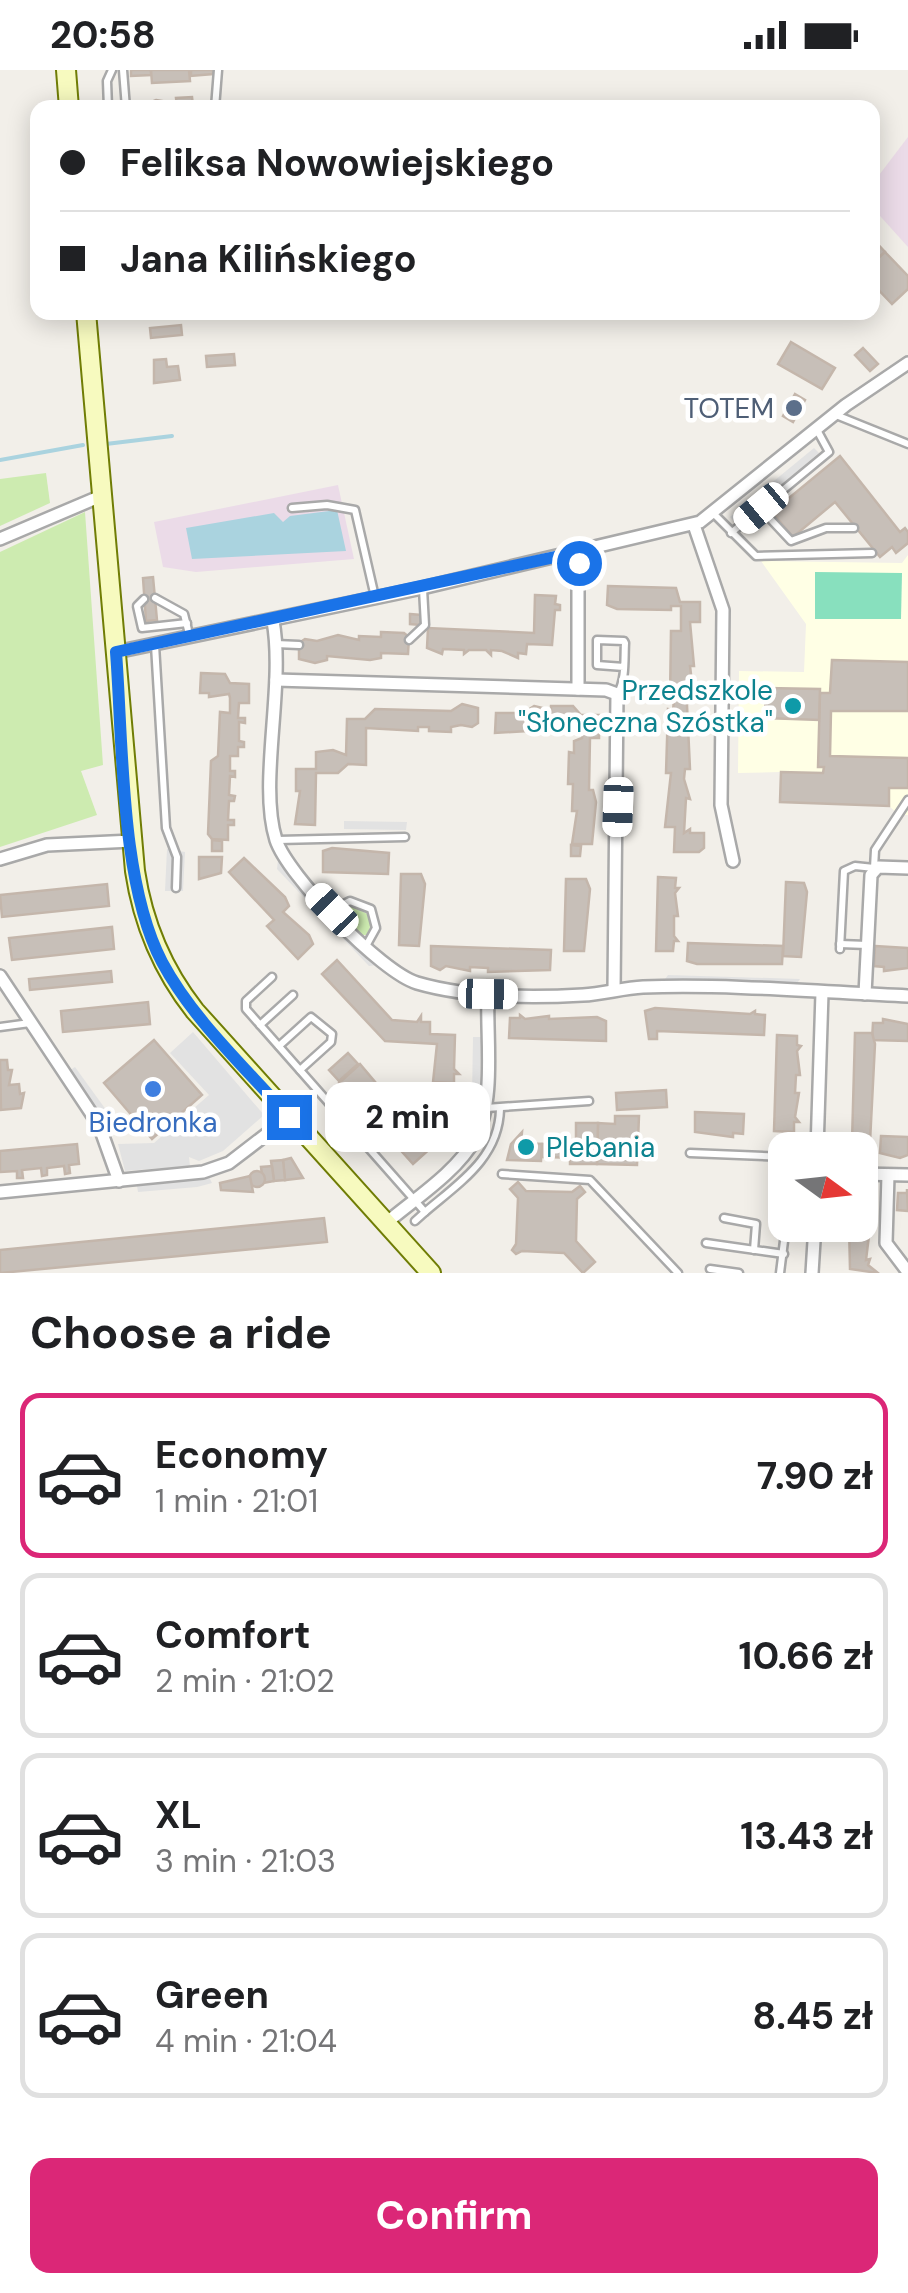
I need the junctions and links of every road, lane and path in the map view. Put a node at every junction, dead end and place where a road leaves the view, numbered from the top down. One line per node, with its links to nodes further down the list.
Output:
1 (66, 70): 5 (main road)
2 (112, 70): 6 (lane)
3 (123, 70): 7 (lane)
4 (218, 70): 8 (lane)
5 (68, 100)
6 (108, 100)
7 (125, 100)
8 (216, 100)
9 (87, 320): 14 (main road)
10 (908, 363): 11 (street)
11 (835, 414): 12 (street); 13 (lane)
12 (817, 429): 16 (lane); 17 (street)
13 (908, 444)
14 (102, 496): 21 (street); 35 (main road)
15 (292, 508): 26 (lane)
16 (761, 508): 19 (lane); 20 (lane)
17 (714, 514): 18 (street); 20 (lane)
18 (694, 524): 22 (street); 45 (street)
19 (854, 528)
20 (731, 533): 23 (lane)
21 (0, 539)
22 (578, 552): 24 (street); 38 (street)
23 (872, 553)
24 (422, 588): 26 (street); 31 (lane)
25 (155, 598): 29 (lane)
26 (375, 598): 28 (street)
27 (144, 600): 29 (lane)
28 (273, 621): 30 (street); 33 (street)
29 (187, 623): 30 (lane)
30 (190, 638): 32 (street)
31 (408, 640)
32 (155, 644): 35 (street); 48 (lane)
33 (276, 644): 34 (lane); 37 (street)
34 (299, 645)
35 (116, 652): 42 (main road)
36 (624, 667): 36 (lane); 39 (lane)
37 (276, 680): 38 (street); 43 (street)
38 (578, 689): 39 (street)
39 (617, 694): 54 (street)
40 (908, 800): 46 (lane)
41 (405, 837): 43 (lane)
42 (132, 840): 44 (street); 68 (main road)
43 (276, 840): 49 (street)
44 (0, 858)
45 (733, 860)
46 (874, 868): 47 (street); 50 (street); 50 (lane)
47 (908, 868)
48 (176, 888)
49 (332, 910): 51 (street); 51 (lane)
50 (867, 945): 57 (street)
51 (366, 946): 56 (street)
52 (0, 976): 60 (street)
53 (272, 977): 61 (lane)
54 (614, 990): 55 (street); 56 (street)
55 (822, 993): 57 (street); 69 (street)
56 (488, 994): 66 (street)
57 (865, 994): 59 (street)
58 (294, 995): 61 (lane)
59 (908, 996)
60 (30, 1024): 62 (lane); 76 (street)
61 (260, 1025): 63 (lane)
62 (0, 1026)
63 (279, 1046): 64 (lane); 64 (lane)
64 (300, 1070): 78 (lane)
65 (589, 1101): 67 (lane)
66 (484, 1108): 67 (lane); 78 (street)
67 (500, 1109): 79 (lane)
68 (289, 1117): 76 (street); 82 (main road)
69 (817, 1132)
70 (690, 1153): 71 (lane)
71 (768, 1156)
72 (502, 1174): 89 (lane)
73 (878, 1174): 74 (street)
74 (888, 1174): 75 (street); 90 (street)
75 (908, 1175)
76 (119, 1181): 77 (street)
77 (0, 1192)
78 (414, 1198): 79 (lane); 82 (street)
79 (426, 1212): 81 (lane)
80 (724, 1218): 86 (lane)
81 (415, 1220)
82 (385, 1224): 91 (main road)
83 (785, 1242): 87 (lane)
84 (814, 1242): 94 (street)
85 (706, 1243): 86 (lane)
86 (754, 1250): 87 (lane)
87 (784, 1254): 93 (lane)
88 (710, 1269): 92 (lane)
89 (674, 1272)
90 (908, 1272)
91 (430, 1273)
92 (739, 1273)
93 (780, 1273)
94 (812, 1273)

